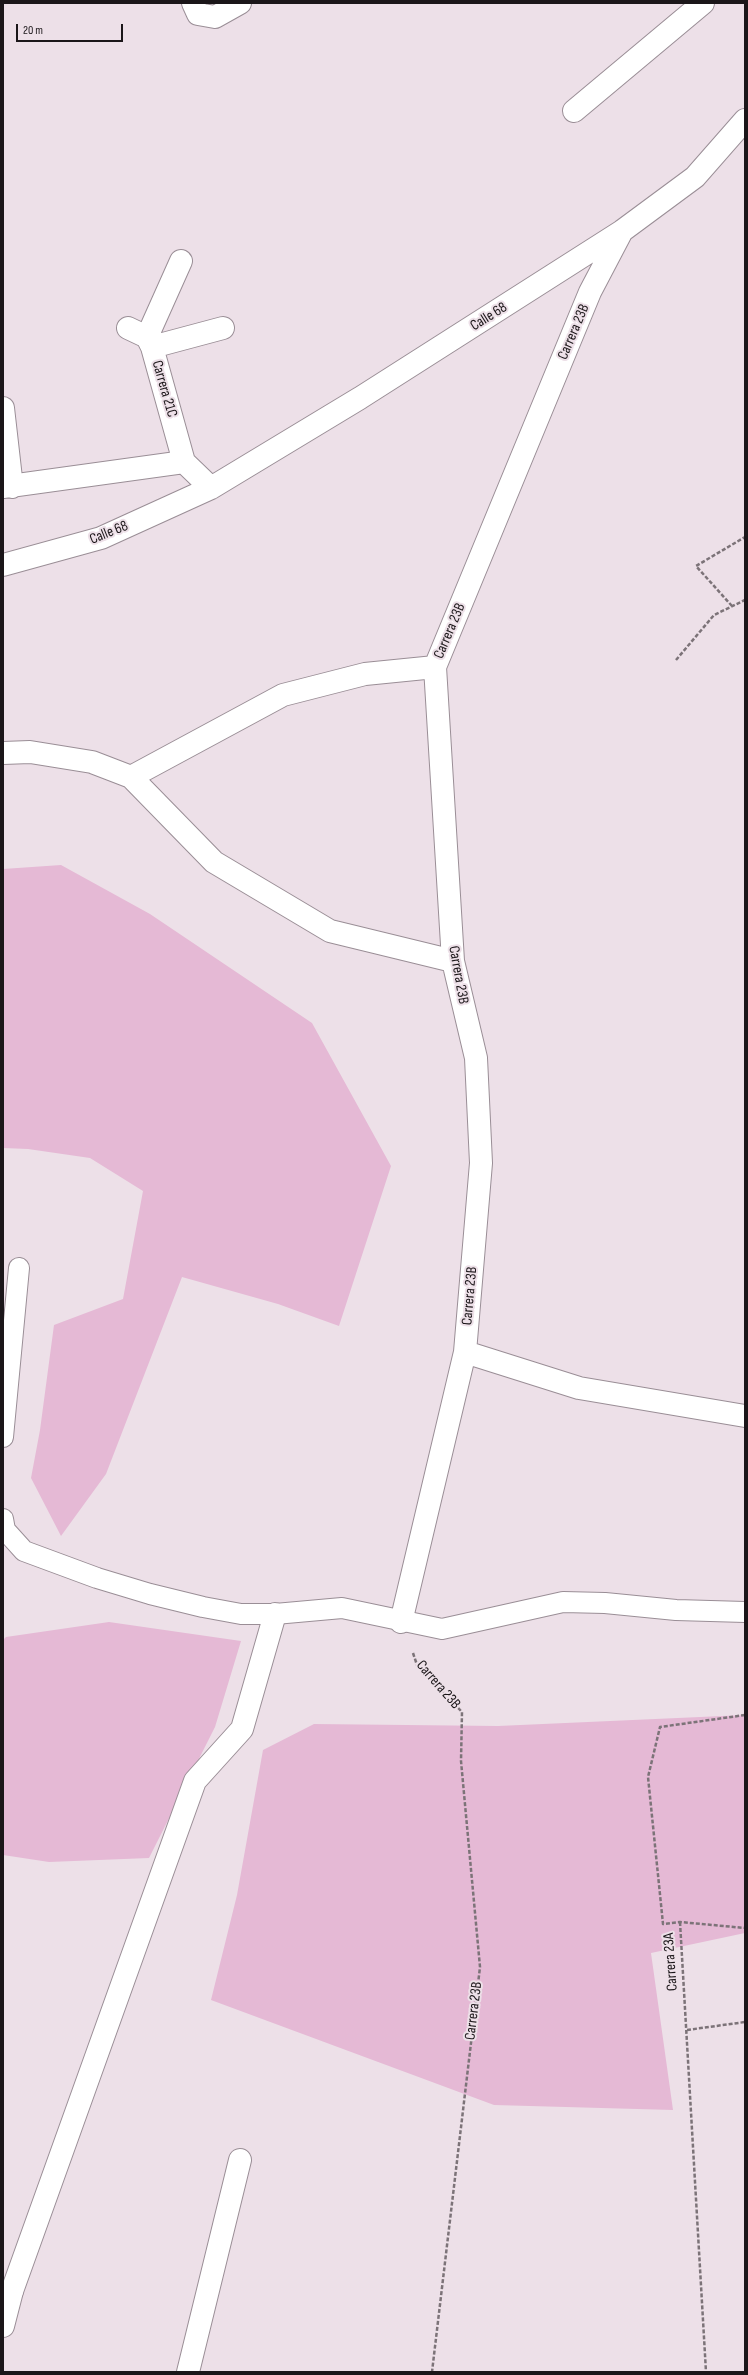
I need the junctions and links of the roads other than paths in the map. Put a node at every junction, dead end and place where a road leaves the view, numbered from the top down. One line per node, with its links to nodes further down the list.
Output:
1 (193, 3): 2 (street)
2 (240, 3)
3 (703, 3): 4 (street)
4 (574, 111)
5 (745, 120): 6 (street, Calle 68)
6 (622, 231): 13 (street, Calle 68); 15 (street, Carrera 23B)
7 (181, 261): 9 (street)
8 (223, 328): 9 (street)
9 (142, 337): 11 (street, Carrera 21C)
10 (3, 408): 12 (street)
11 (184, 462): 12 (street); 13 (street)
12 (8, 487)
13 (211, 488): 14 (street, Calle 68)
14 (3, 565)
15 (435, 667): 17 (street); 18 (street, Carrera 23B)
16 (3, 753): 17 (street)
17 (131, 777): 18 (street)
18 (453, 961): 20 (street, Carrera 23B)
19 (19, 1268): 22 (lane)
20 (465, 1352): 21 (street); 26 (street, Carrera 23B)
21 (745, 1416)
22 (3, 1437)
23 (3, 1519): 25 (lane)
24 (745, 1612): 26 (lane)
25 (275, 1614): 26 (lane); 28 (street)
26 (401, 1622)
27 (240, 2160): 29 (street)
28 (3, 2326)
29 (188, 2372)

